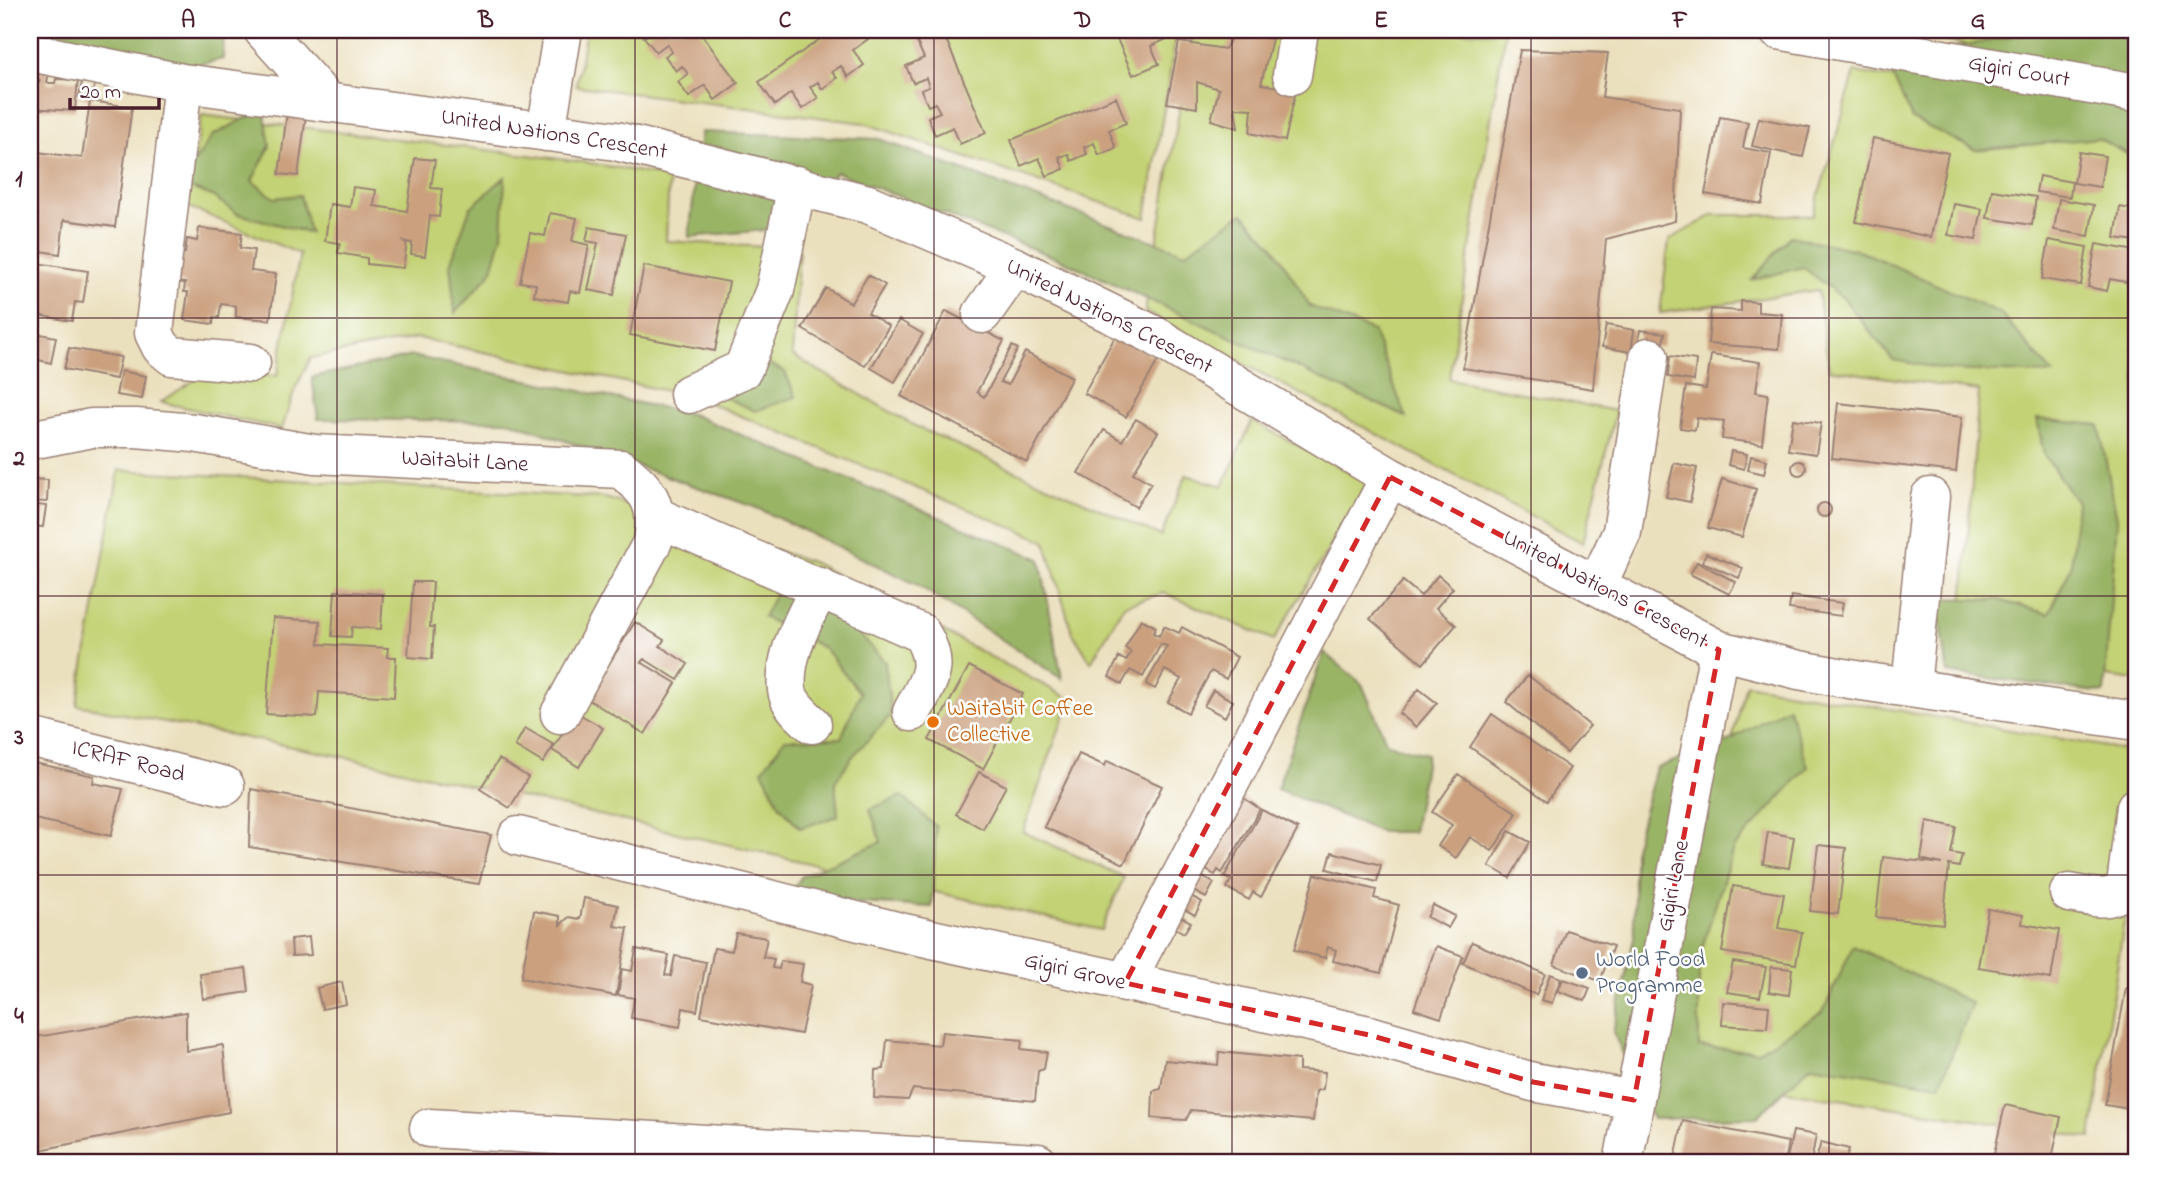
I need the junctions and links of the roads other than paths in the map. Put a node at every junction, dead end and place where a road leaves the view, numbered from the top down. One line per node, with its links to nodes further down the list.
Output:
1 (263, 30): 9 (street)
2 (563, 30): 10 (street)
3 (1299, 30): 6 (street)
4 (1777, 30): 8 (street, Gigiri Court)
5 (30, 52): 7 (street, United Nations Crescent)
6 (1292, 75)
7 (183, 83): 9 (street, United Nations Crescent); 15 (street)
8 (2136, 93)
9 (326, 100): 10 (street, United Nations Crescent)
10 (546, 132): 11 (street, United Nations Crescent)
11 (797, 185): 12 (street, United Nations Crescent); 16 (street)
12 (1015, 267): 13 (street); 18 (street, United Nations Crescent)
13 (982, 314)
14 (1648, 357): 21 (street)
15 (251, 363)
16 (689, 394)
17 (30, 440): 20 (street, Waitabit Lane)
18 (1390, 477): 21 (street, United Nations Crescent); 34 (street)
19 (1930, 497): 24 (street)
20 (657, 517): 22 (street); 26 (street)
21 (1597, 585): 23 (street, United Nations Crescent)
22 (820, 587): 25 (street); 28 (street)
23 (1719, 650): 24 (street, United Nations Crescent); 35 (street, Gigiri Lane)
24 (1911, 687): 27 (street, United Nations Crescent)
25 (912, 712)
26 (560, 714)
27 (2136, 721)
28 (812, 724)
29 (30, 737): 30 (street, ICRAF Road)
30 (225, 786)
31 (2136, 807): 33 (street)
32 (518, 836): 34 (street, Gigiri Grove)
33 (2069, 893)
34 (1125, 983): 35 (street, Gigiri Grove)
35 (1634, 1100): 38 (street, Gigiri Lane)
36 (429, 1128): 37 (street)
37 (1038, 1163)
38 (1623, 1163)

